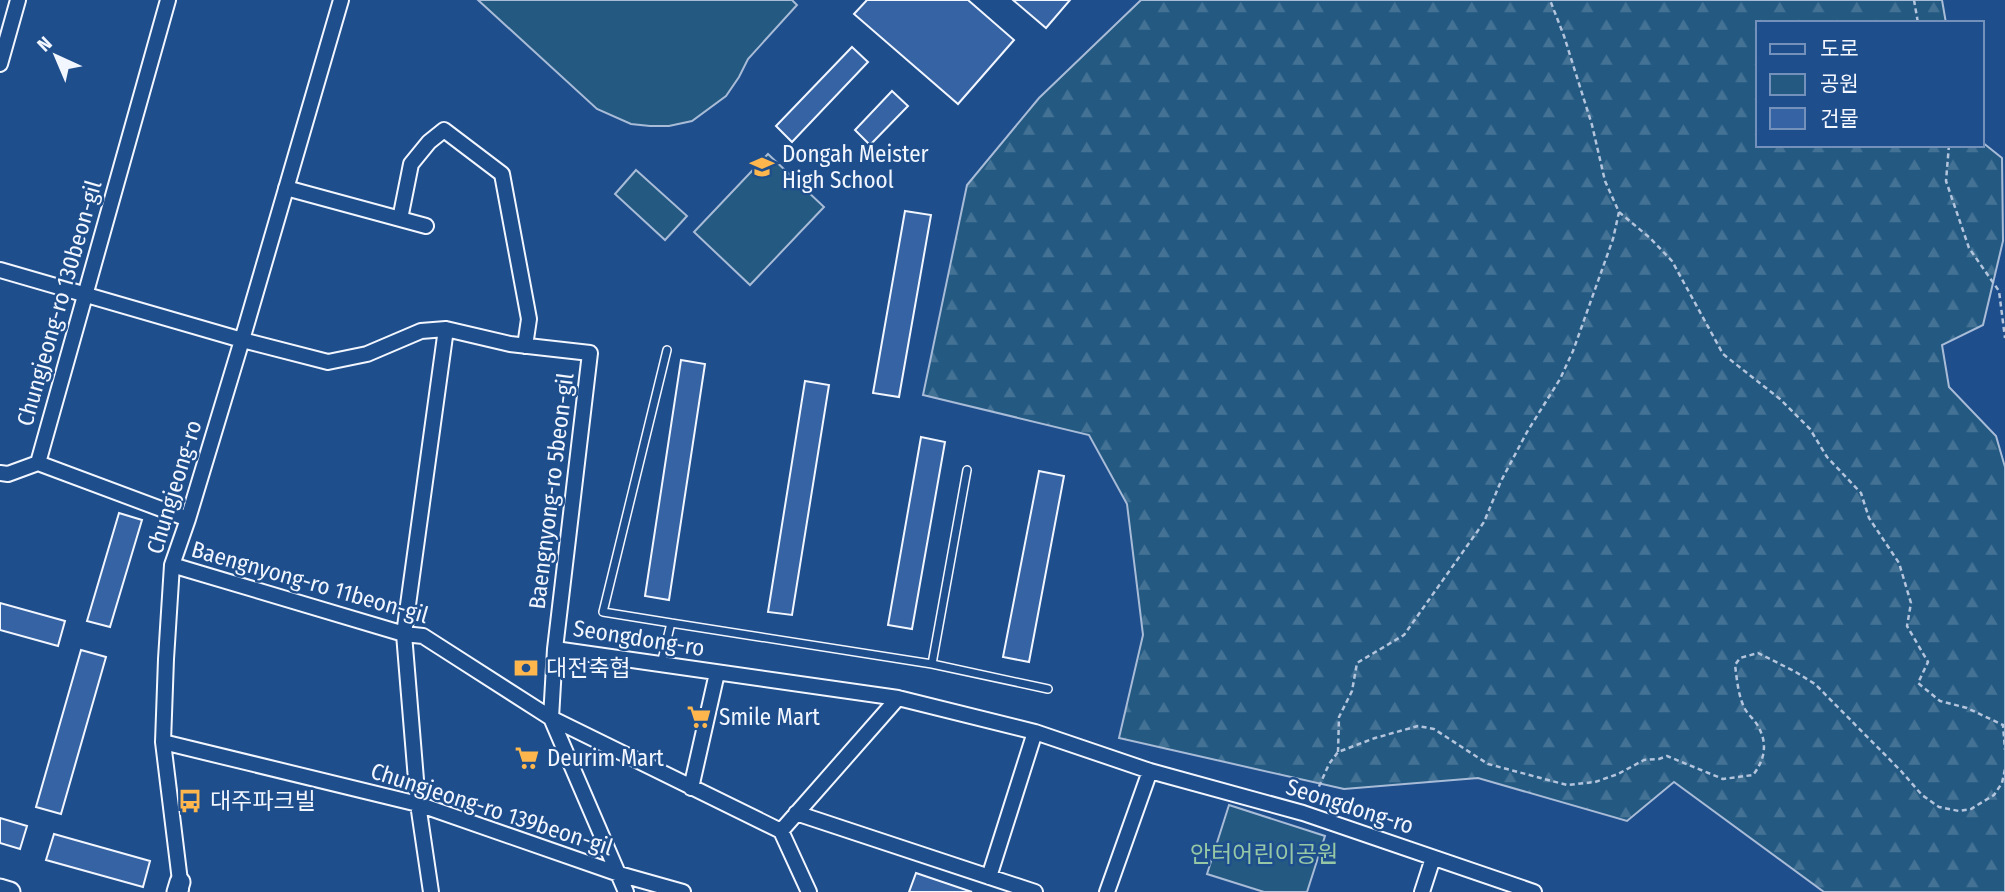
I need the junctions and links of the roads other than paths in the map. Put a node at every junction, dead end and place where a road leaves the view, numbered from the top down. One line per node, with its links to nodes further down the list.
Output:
1 (18, 0): 4 (street)
2 (168, 0): 9 (street, Chungjeong-ro 130beon-gil)
3 (341, 0): 5 (street, Chungjeong-ro)
4 (0, 64)
5 (286, 188): 6 (street); 11 (street, Chungjeong-ro)
6 (400, 219): 7 (street); 12 (street)
7 (426, 226)
8 (0, 270): 9 (street, Baengnyong-ro 5beon-gil)
9 (85, 295): 11 (street, Baengnyong-ro 5beon-gil); 14 (street, Chungjeong-ro 130beon-gil)
10 (446, 329): 11 (street, Baengnyong-ro 5beon-gil); 12 (street, Baengnyong-ro 5beon-gil); 20 (street)
11 (242, 340): 17 (street, Chungjeong-ro)
12 (524, 346): 21 (street, Baengnyong-ro 5beon-gil)
13 (667, 350): 19 (lane)
14 (38, 463): 16 (street); 17 (street)
15 (967, 470): 23 (lane)
16 (0, 473)
17 (188, 519): 18 (street, Chungjeong-ro)
18 (172, 565): 20 (street, Baengnyong-ro 11beon-gil); 29 (street, Chungjeong-ro)
19 (671, 622): 22 (lane); 23 (lane)
20 (404, 634): 27 (street, Baengnyong-ro 11beon-gil); 32 (street)
21 (555, 649): 22 (street, Seongdong-ro); 27 (street, Baengnyong-ro 5beon-gil)
22 (661, 664): 24 (street, Seongdong-ro)
23 (932, 664): 25 (lane)
24 (717, 673): 26 (street, Seongdong-ro); 31 (street, Seongdong-ro)
25 (1048, 689)
26 (898, 698): 28 (street, Seongdong-ro); 33 (street)
27 (551, 718): 31 (street, Baengnyong-ro 11beon-gil); 36 (street, Baengnyong-ro 5beon-gil)
28 (1035, 732): 30 (street, Seongdong-ro); 37 (street)
29 (163, 742): 32 (street, Chungjeong-ro 139beon-gil); 39 (street, Chungjeong-ro)
30 (1150, 771): 35 (street, Seongdong-ro); 46 (street)
31 (691, 788): 34 (street, Baengnyong-ro 11beon-gil)
32 (418, 804): 36 (street, Chungjeong-ro 139beon-gil); 41 (street)
33 (796, 813): 34 (street); 37 (street)
34 (781, 831): 44 (street)
35 (1433, 858): 47 (street); 48 (street, Seongdong-ro)
36 (619, 874): 42 (street, Baengnyong-ro 5beon-gil); 43 (street, Chungjeong-ro 139beon-gil)
37 (989, 877): 45 (street)
38 (0, 889): 40 (main road)
39 (180, 889)
40 (10, 892)
41 (430, 892)
42 (626, 892)
43 (684, 892)
44 (809, 892)
45 (1035, 892)
46 (1107, 892)
47 (1422, 892)
48 (1534, 892)

